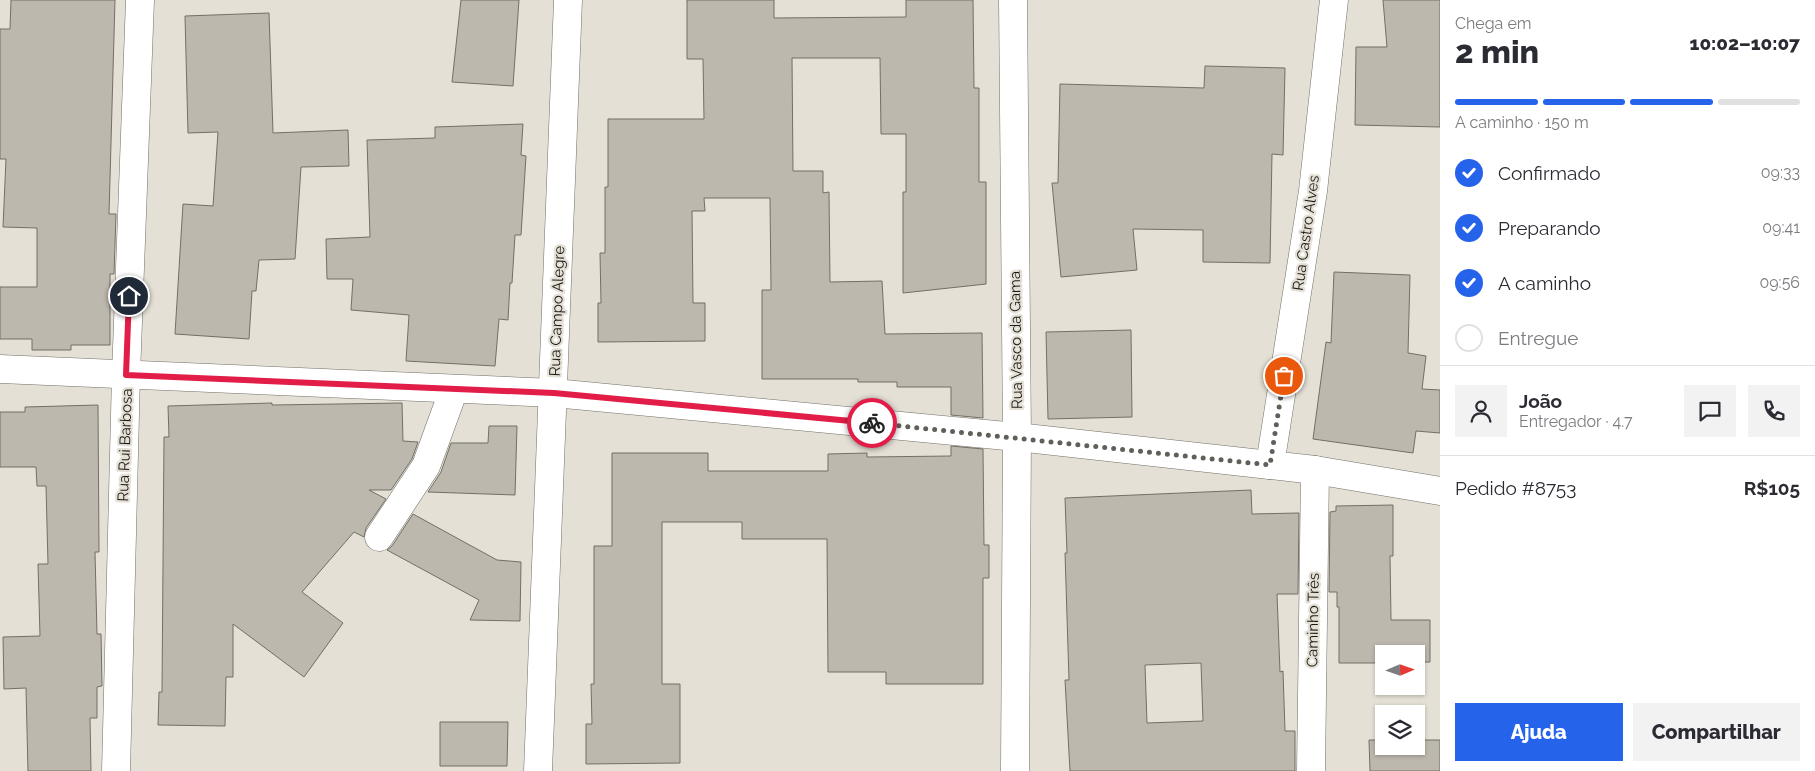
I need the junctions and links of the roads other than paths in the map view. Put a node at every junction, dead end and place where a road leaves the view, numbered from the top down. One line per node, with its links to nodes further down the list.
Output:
1 (140, 0): 6 (street, Rua Rui Barbosa)
2 (568, 0): 8 (street, Rua Campo Alegre)
3 (1013, 0): 9 (street, Rua Vasco da Gama)
4 (1334, 0): 10 (street, Rua Castro Alves)
5 (0, 369): 6 (street)
6 (126, 375): 7 (street); 14 (street, Rua Rui Barbosa)
7 (454, 389): 8 (street); 13 (street)
8 (554, 393): 9 (street); 15 (street, Rua Campo Alegre)
9 (1017, 437): 10 (street); 16 (street, Rua Vasco da Gama)
10 (1270, 465): 11 (street)
11 (1315, 470): 12 (street); 17 (street, Caminho Três)
12 (1440, 491)
13 (379, 537)
14 (116, 771)
15 (538, 771)
16 (1015, 771)
17 (1311, 771)

